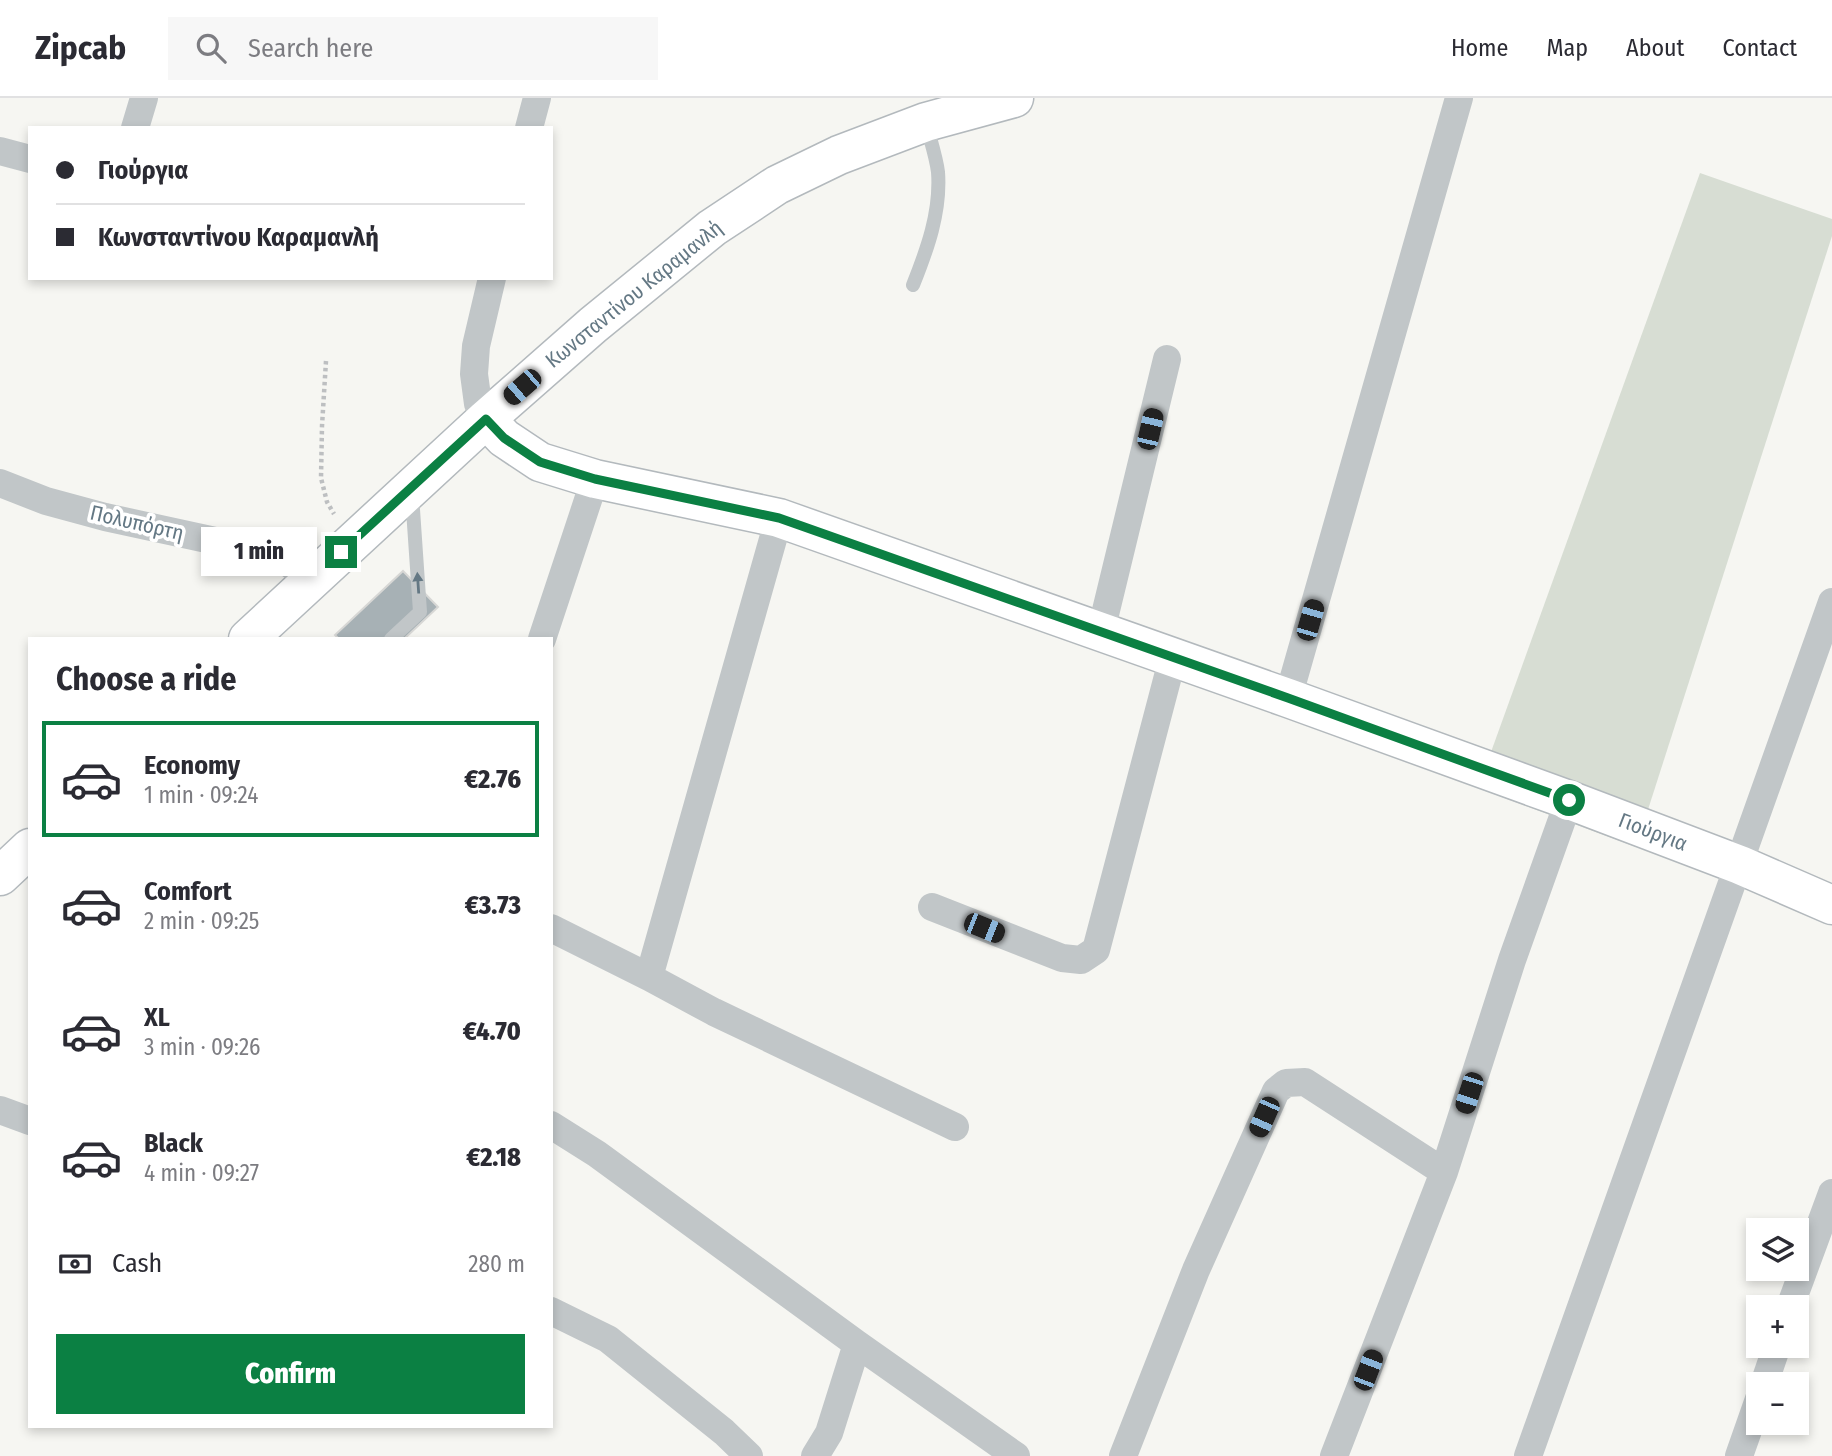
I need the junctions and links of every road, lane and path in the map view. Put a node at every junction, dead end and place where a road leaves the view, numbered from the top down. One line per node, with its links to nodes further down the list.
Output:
1 (144, 98): 6 (street)
2 (537, 98): 7 (street)
3 (1014, 98): 5 (street, Κωνσταντίνου Καραμανλή)
4 (1459, 98): 27 (street)
5 (926, 122): 11 (lane); 14 (street, Κωνσταντίνου Καραμανλή)
6 (136, 126)
7 (530, 126)
8 (0, 151): 9 (street)
9 (28, 158)
10 (492, 280): 14 (street)
11 (913, 285)
12 (1167, 359): 22 (street)
13 (326, 360): 19 (path)
14 (486, 419): 15 (street, Γιούργια); 17 (street, Κωνσταντίνου Καραμανλή)
15 (595, 479): 18 (street, Γιούργια); 25 (street)
16 (0, 483): 20 (street, Πολυπόρτη)
17 (411, 487): 19 (street, Κωνσταντίνου Καραμανλή); 24 (lane, one-way to 17)
18 (779, 518): 22 (street, Γιούργια); 35 (street)
19 (356, 539): 20 (street, Κωνσταντίνου Καραμανλή)
20 (311, 580): 23 (street, Κωνσταντίνου Καραμανλή)
21 (1832, 601): 30 (street)
22 (1101, 631): 26 (street, Γιούργια)
23 (250, 637)
24 (393, 637)
25 (543, 637)
26 (1173, 657): 27 (street, Γιούργια); 33 (street)
27 (1288, 698): 28 (street, Γιούργια)
28 (1569, 800): 30 (street, Γιούργια); 40 (street)
29 (28, 850): 31 (street)
30 (1740, 865): 32 (street, Γιούργια); 51 (street)
31 (0, 876)
32 (1832, 905)
33 (932, 907)
34 (553, 929): 35 (street)
35 (649, 977): 39 (street)
36 (0, 1110): 37 (street)
37 (28, 1120)
38 (553, 1126): 44 (street)
39 (955, 1127)
40 (1444, 1172): 49 (street); 50 (street)
41 (1832, 1193): 42 (street)
42 (1794, 1295)
43 (553, 1312): 46 (street)
44 (858, 1344): 47 (street); 48 (street)
45 (1746, 1435): 52 (street)
46 (749, 1456)
47 (815, 1456)
48 (1016, 1456)
49 (1123, 1456)
50 (1335, 1456)
51 (1528, 1456)
52 (1739, 1456)

